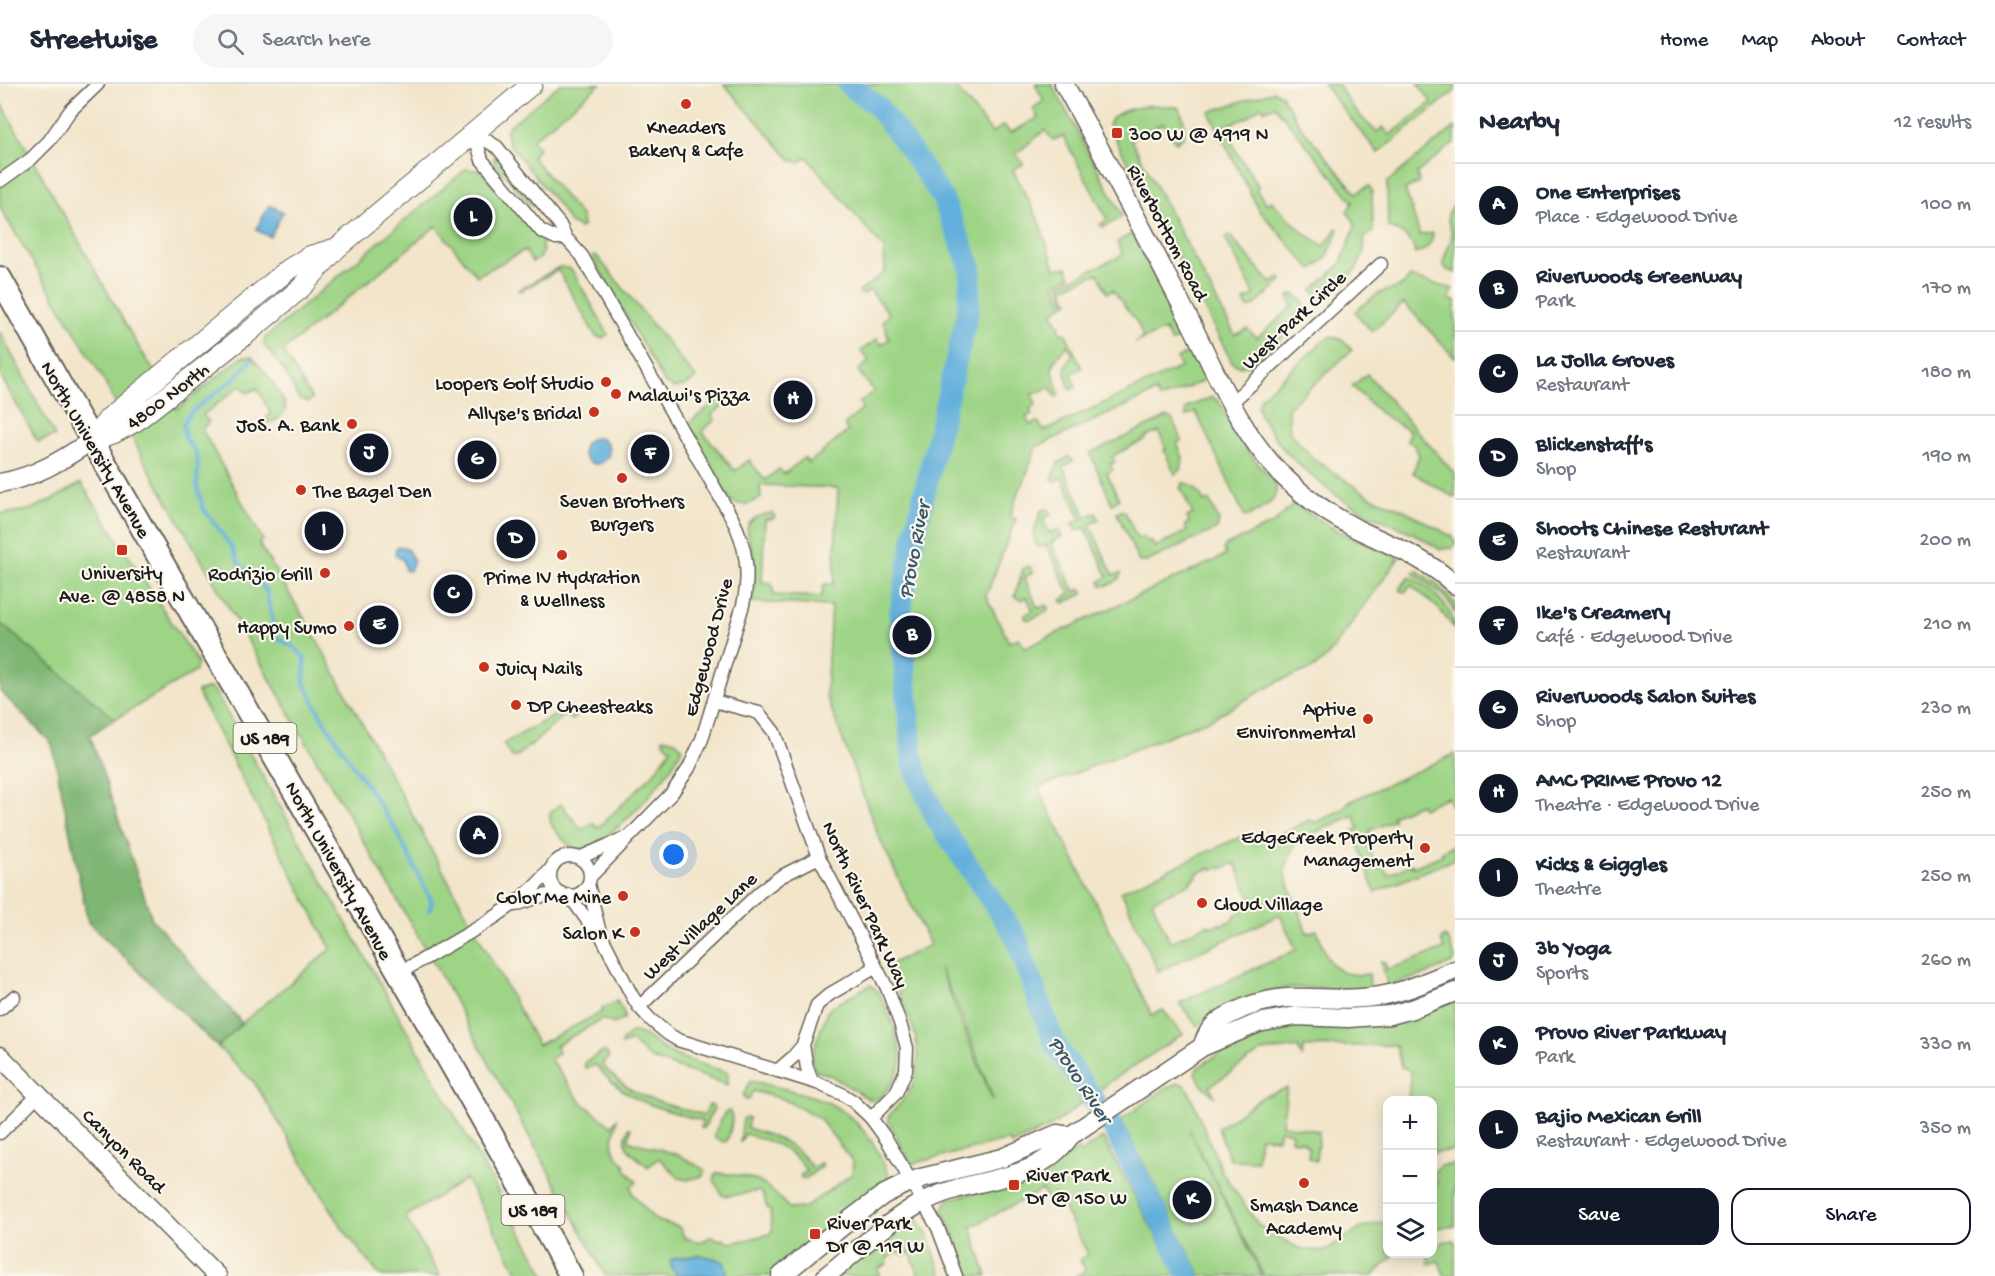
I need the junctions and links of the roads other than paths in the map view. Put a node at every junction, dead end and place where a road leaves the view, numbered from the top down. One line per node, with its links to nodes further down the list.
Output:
1 (98, 84): 5 (street)
2 (532, 84): 4 (main road, 4800 North)
3 (1064, 84): 9 (street, Riverbottom Road)
4 (474, 133): 6 (street, Edgewood Drive); 6 (street); 10 (main road, 4800 North)
5 (0, 181)
6 (566, 238): 13 (street, Edgewood Drive)
7 (1381, 264): 9 (street, West Park Circle)
8 (0, 278): 10 (highway, North University Avenue / US 189)
9 (1231, 402): 12 (street, Riverbottom Road)
10 (91, 441): 11 (street); 24 (highway, North University Avenue / US 189)
11 (0, 483)
12 (1455, 585)
13 (714, 701): 14 (street, Edgewood Drive); 15 (street, North River Park Way)
14 (628, 836): 16 (street, Edgewood Drive); 18 (street, Edgewood Drive)
15 (819, 857): 22 (street, North River Park Way); 27 (street, West Village Lane)
16 (579, 858): 17 (street); 18 (street)
17 (552, 867): 19 (street); 20 (street)
18 (589, 881): 19 (street); 21 (street)
19 (565, 894): 20 (street); 21 (street)
20 (511, 906): 24 (street)
21 (600, 933): 27 (street)
22 (876, 967): 29 (street); 35 (street, North River Park Way)
23 (1455, 970): 30 (street)
24 (399, 974): 39 (highway, North University Avenue / US 189)
25 (1455, 992): 30 (street)
26 (14, 997): 28 (street)
27 (639, 1008): 32 (street)
28 (0, 1009)
29 (803, 1045): 32 (street); 33 (street)
30 (1202, 1047): 37 (street)
31 (0, 1056): 34 (street, Canyon Road)
32 (777, 1071): 33 (street)
33 (812, 1081): 35 (street)
34 (38, 1095): 36 (street); 38 (street, Canyon Road)
35 (871, 1118): 37 (street)
36 (0, 1133)
37 (917, 1192): 40 (street); 41 (street); 42 (street)
38 (217, 1276)
39 (571, 1276)
40 (781, 1276)
41 (826, 1276)
42 (956, 1276)

